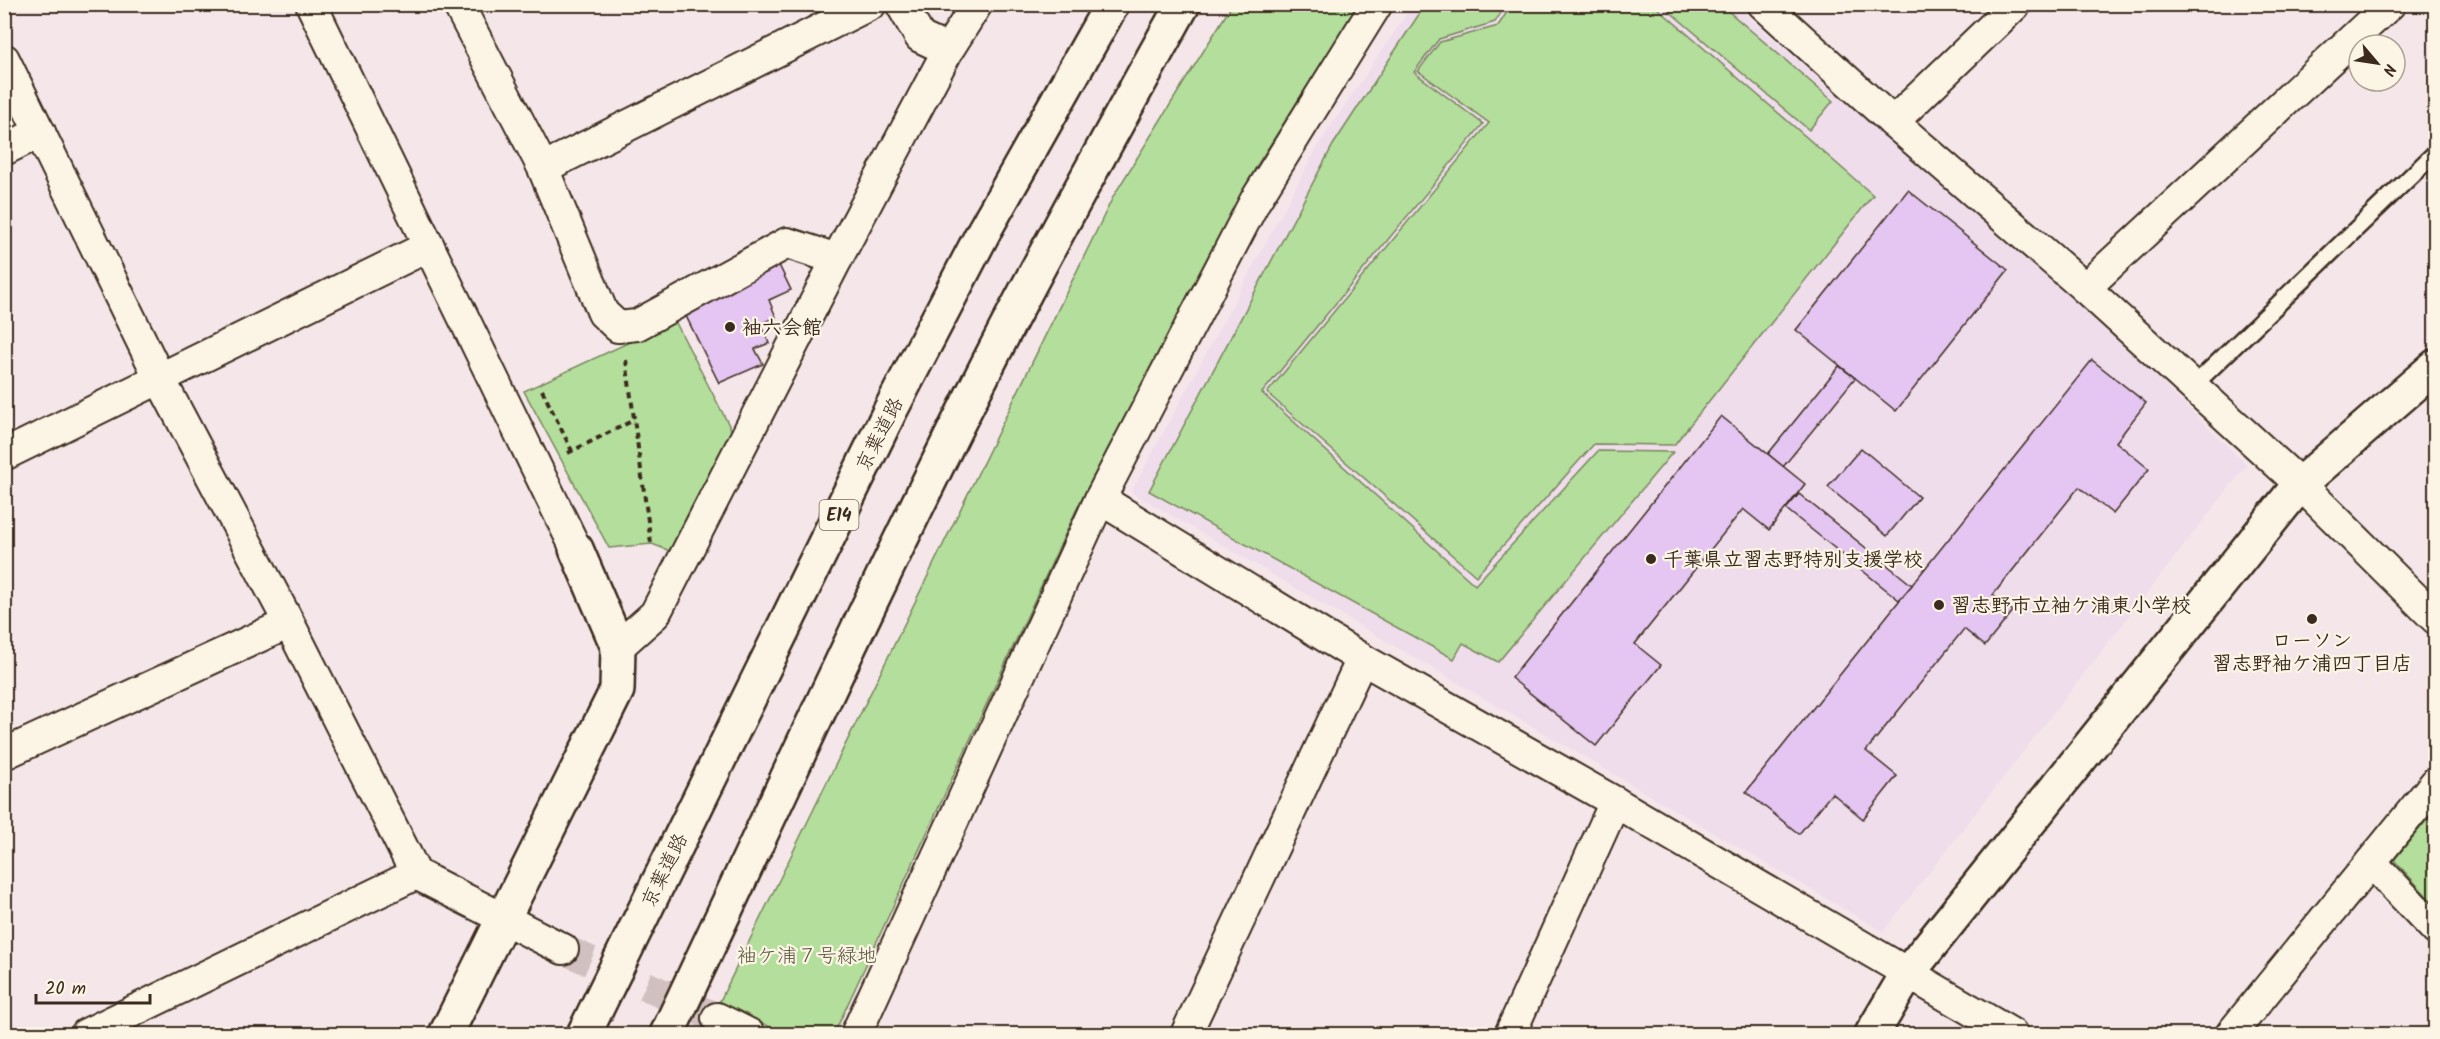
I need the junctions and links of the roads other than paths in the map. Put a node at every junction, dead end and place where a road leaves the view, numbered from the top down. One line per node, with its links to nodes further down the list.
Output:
1 (311, 4): 19 (street)
2 (871, 4): 18 (street)
3 (901, 4): 12 (street)
4 (977, 4): 12 (street)
5 (1112, 4): 45 (main road, 京葉道路 / E14)
6 (1183, 4): 46 (main road)
7 (1377, 4): 27 (street)
8 (1763, 4): 14 (street)
9 (2016, 4): 14 (street)
10 (2390, 4): 21 (street)
11 (467, 7): 18 (street)
12 (948, 50): 20 (street)
13 (4, 59): 15 (street)
14 (1893, 122): 21 (street)
15 (40, 132): 16 (street); 23 (street)
16 (4, 150)
17 (2436, 152): 24 (lane)
18 (543, 168): 20 (street)
19 (429, 246): 23 (street); 28 (street)
20 (837, 259): 31 (street)
21 (2085, 288): 24 (street)
22 (2436, 366): 26 (main road)
23 (160, 379): 25 (street); 30 (street)
24 (2193, 386): 26 (street)
25 (4, 455)
26 (2300, 484): 29 (street); 41 (main road)
27 (1100, 499): 32 (street); 48 (street)
28 (576, 549): 31 (main road)
29 (2436, 619)
30 (289, 623): 33 (street); 37 (street)
31 (618, 647): 38 (main road)
32 (1362, 659): 35 (street); 49 (street)
33 (4, 754)
34 (2436, 782): 36 (street)
35 (1615, 802): 41 (street); 50 (street)
36 (2371, 862): 39 (street); 53 (street)
37 (416, 874): 38 (street); 43 (street)
38 (504, 920): 40 (street); 44 (main road)
39 (2436, 930)
40 (564, 949)
41 (1908, 973): 51 (main road); 52 (street)
42 (717, 1018): 47 (street)
43 (86, 1035)
44 (446, 1035)
45 (584, 1035)
46 (667, 1035)
47 (749, 1035)
48 (856, 1035)
49 (1186, 1035)
50 (1510, 1035)
51 (1872, 1035)
52 (2012, 1035)
53 (2231, 1035)

